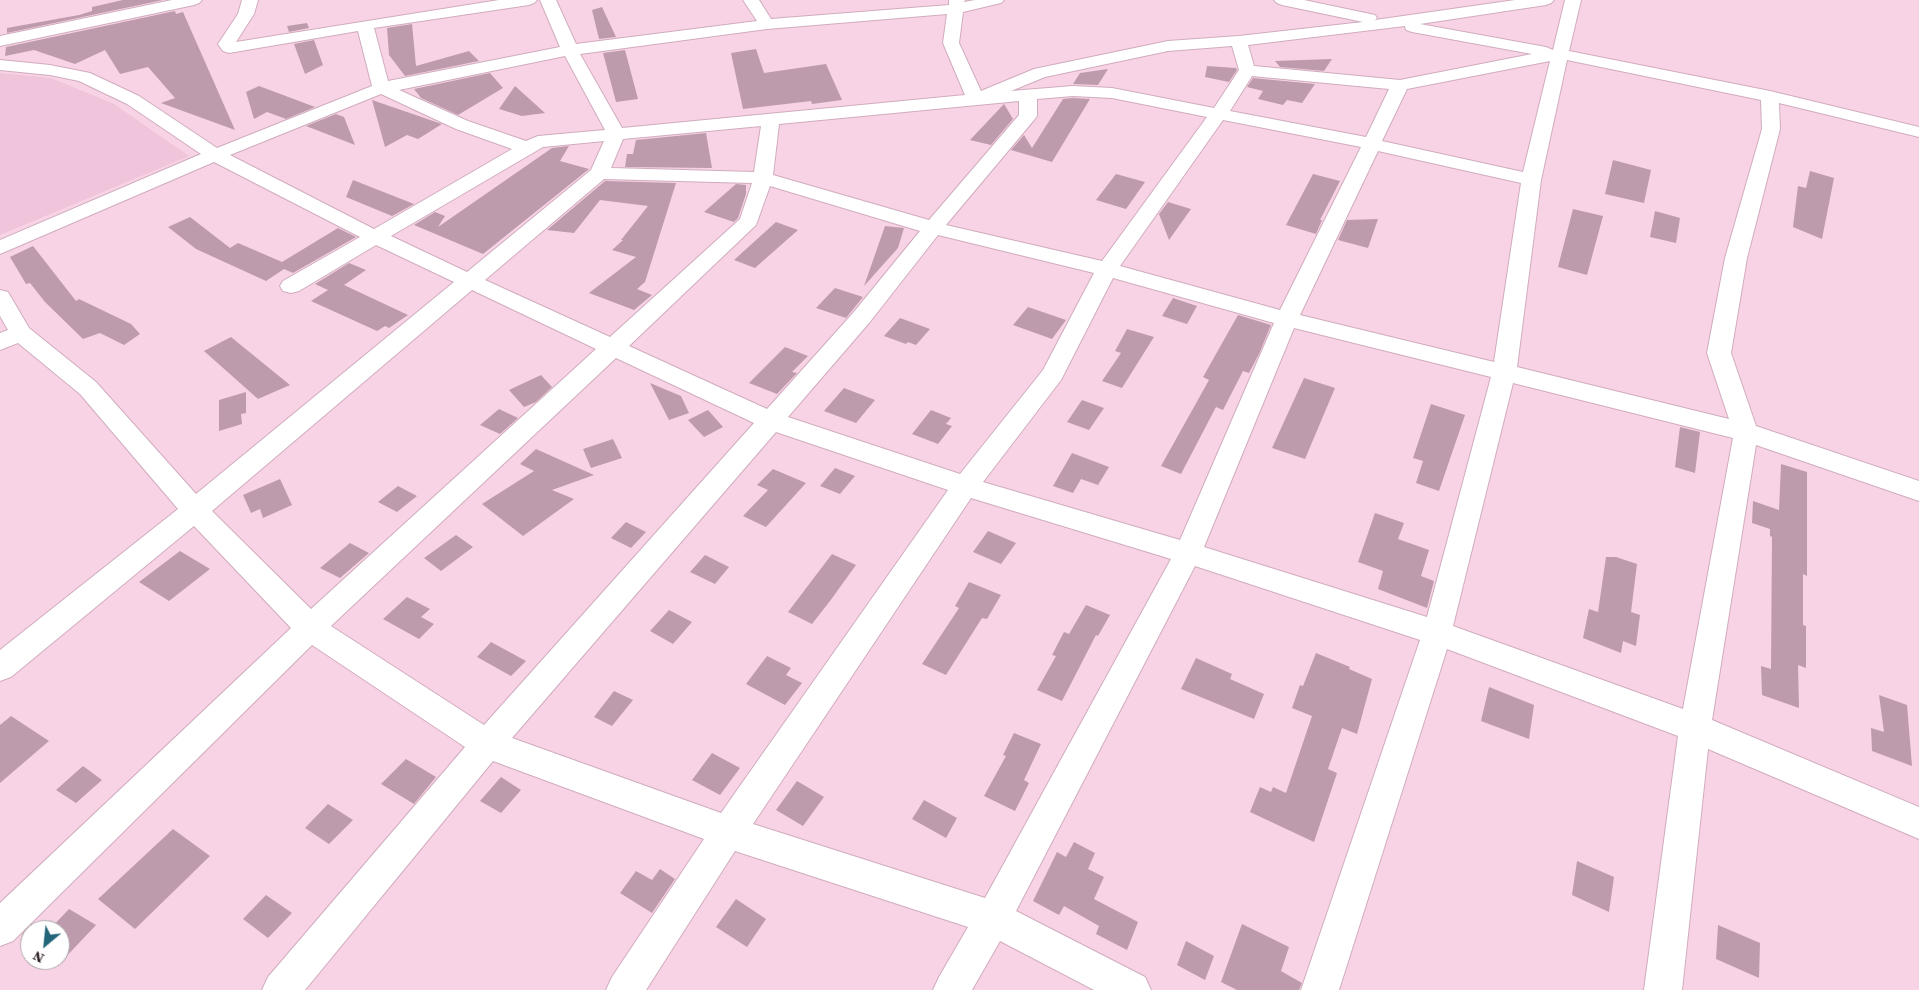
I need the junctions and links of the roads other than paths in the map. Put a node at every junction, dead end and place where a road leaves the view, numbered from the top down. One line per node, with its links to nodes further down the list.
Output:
1 (194, 0): 14 (street)
2 (250, 0): 13 (street)
3 (529, 0): 13 (street)
4 (548, 0): 16 (street)
5 (751, 0): 12 (street)
6 (996, 0): 10 (street)
7 (1282, 0): 11 (street)
8 (1546, 0): 11 (street)
9 (1573, 0): 17 (street)
10 (957, 4): 12 (street); 24 (street)
11 (1392, 23): 15 (street); 17 (street)
12 (767, 24): 16 (street)
13 (365, 25): 21 (street)
14 (0, 40)
15 (1239, 41): 19 (street); 24 (street)
16 (570, 50): 21 (street); 28 (street)
17 (1560, 54): 20 (street); 23 (street); 34 (street)
18 (0, 64): 31 (street)
19 (1247, 70): 20 (street); 25 (street)
20 (1400, 85): 29 (street)
21 (381, 88): 30 (street); 31 (street)
22 (1028, 95): 24 (street); 25 (street); 35 (street)
23 (1770, 96): 27 (street); 47 (street)
24 (976, 99): 26 (street)
25 (1218, 115): 29 (street); 38 (street)
26 (771, 118): 28 (street); 33 (street)
27 (1919, 132)
28 (616, 134): 30 (street); 32 (street)
29 (1373, 144): 34 (street); 42 (street)
30 (527, 148): 36 (street)
31 (215, 155): 36 (street); 37 (street)
32 (599, 173): 33 (street); 39 (street)
33 (763, 178): 35 (street); 44 (street)
34 (1531, 180): 45 (street)
35 (933, 228): 38 (street); 46 (street)
36 (374, 236): 39 (street); 40 (street)
37 (0, 248)
38 (1107, 269): 42 (street); 48 (street)
39 (470, 280): 44 (street); 50 (street)
40 (291, 286)
41 (0, 297): 43 (street)
42 (1287, 319): 45 (street); 51 (street)
43 (10, 337): 50 (street)
44 (611, 347): 46 (street); 52 (street)
45 (1504, 374): 47 (street); 53 (street)
46 (771, 421): 48 (street); 56 (street)
47 (1746, 432): 49 (street); 55 (street)
48 (965, 486): 51 (street); 58 (street)
49 (1919, 491)
50 (194, 510): 52 (street); 54 (street)
51 (1188, 553): 53 (street); 59 (street)
52 (310, 628): 56 (street); 60 (street)
53 (1437, 633): 55 (street); 65 (street)
54 (0, 668)
55 (1695, 728): 57 (street); 66 (street)
56 (487, 744): 58 (street); 61 (street)
57 (1919, 823)
58 (728, 832): 59 (street); 62 (street)
59 (994, 918): 63 (street); 64 (street)
60 (0, 928)
61 (281, 990)
62 (625, 990)
63 (952, 990)
64 (1132, 990)
65 (1320, 990)
66 (1664, 990)

